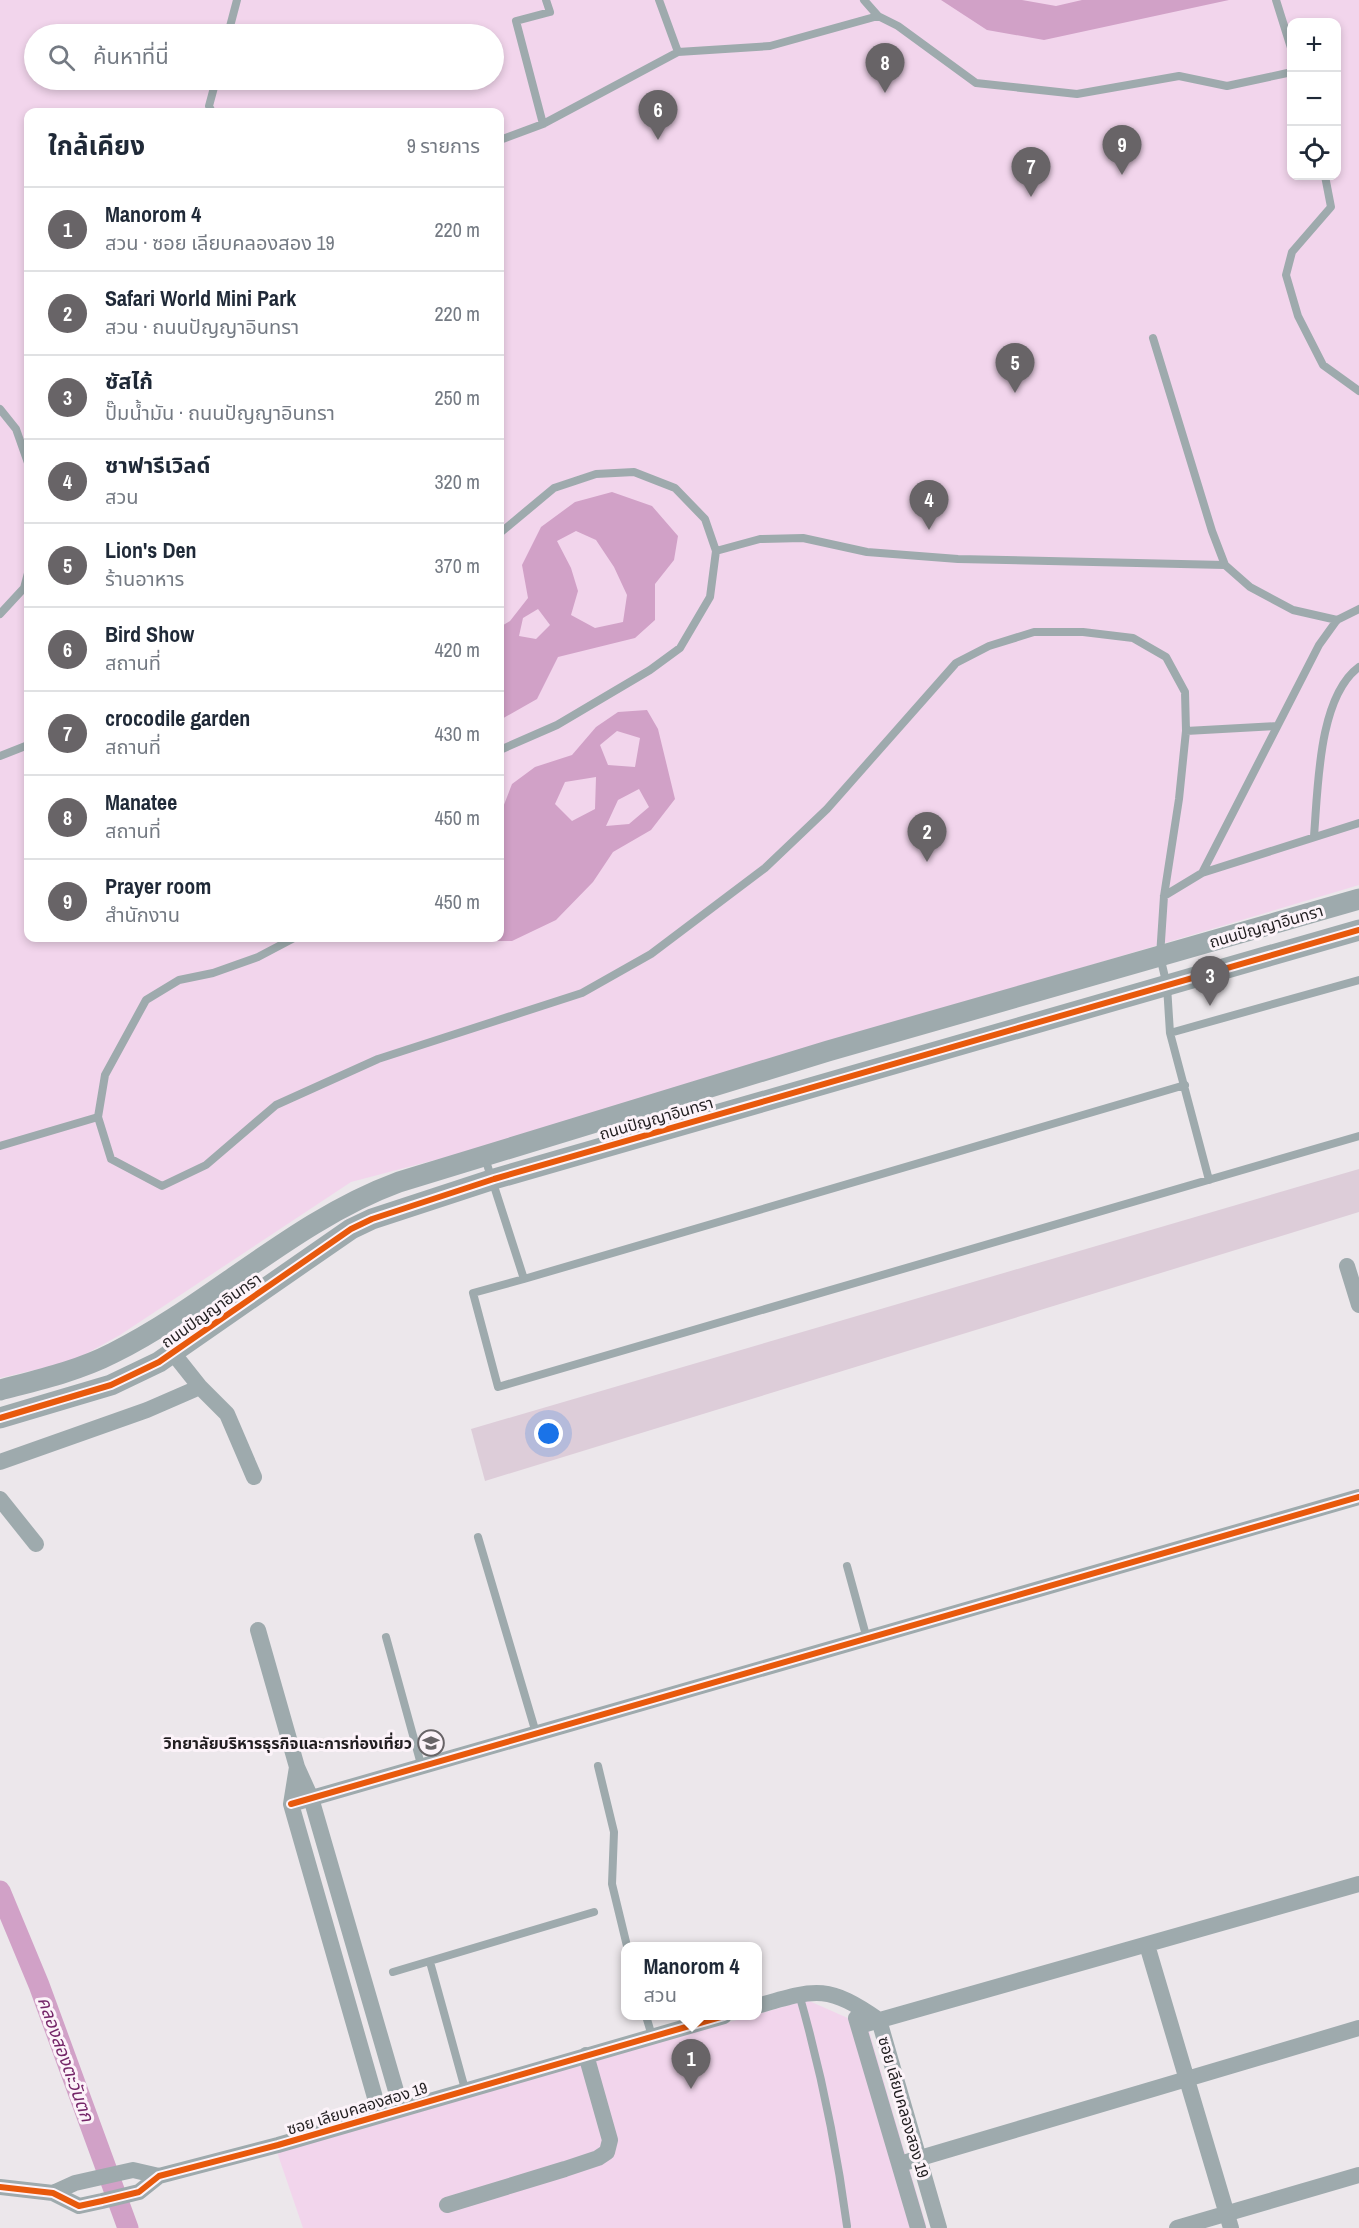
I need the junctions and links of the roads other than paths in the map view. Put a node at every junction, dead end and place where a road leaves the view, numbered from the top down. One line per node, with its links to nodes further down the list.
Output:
1 (237, 0): 7 (lane)
2 (546, 0): 13 (lane)
3 (659, 0): 9 (lane)
4 (864, 0): 6 (lane)
5 (1276, 0): 8 (lane)
6 (878, 16): 9 (lane); 10 (lane)
7 (231, 24)
8 (1287, 35)
9 (678, 52): 13 (lane)
10 (1287, 73)
11 (213, 90): 12 (lane)
12 (210, 108)
13 (543, 124): 14 (lane)
14 (504, 139)
15 (1326, 180): 17 (lane)
16 (1153, 338): 22 (lane)
17 (1359, 391)
18 (0, 410): 19 (lane)
19 (24, 452)
20 (504, 530): 21 (lane)
21 (716, 551): 22 (lane); 31 (lane)
22 (1225, 565): 26 (lane)
23 (24, 588): 25 (lane)
24 (1359, 609): 26 (lane)
25 (0, 614)
26 (1337, 620): 28 (lane)
27 (1359, 667): 34 (lane)
28 (1277, 726): 29 (lane); 35 (lane)
29 (1186, 730): 36 (lane); 45 (lane)
30 (24, 747): 32 (lane)
31 (504, 748)
32 (0, 756)
33 (1359, 823): 34 (lane)
34 (1314, 836): 35 (lane)
35 (1203, 873): 36 (lane)
36 (1164, 896): 40 (lane)
37 (1359, 899): 40 (street, ถนนปัญญาอินทรา)
38 (1359, 930): 42 (street, ถนนปัญญาอินทรา)
39 (286, 942): 45 (lane)
40 (1160, 956): 42 (lane); 48 (street, ถนนปัญญาอินทรา)
41 (1359, 980): 43 (lane)
42 (1167, 986): 43 (lane); 49 (street, ถนนปัญญาอินทรา)
43 (1170, 1033): 44 (lane)
44 (1185, 1085): 50 (lane); 52 (lane)
45 (98, 1117): 47 (lane)
46 (1359, 1136): 50 (lane)
47 (0, 1146)
48 (484, 1155): 49 (lane); 56 (street, ถนนปัญญาอินทรา)
49 (494, 1179): 52 (lane); 54 (street, ถนนปัญญาอินทรา)
50 (1209, 1180): 52 (lane)
51 (1347, 1266): 53 (street)
52 (524, 1279)
53 (1359, 1305)
54 (173, 1353): 55 (street); 57 (street, ถนนปัญญาอินทรา)
55 (200, 1387): 58 (street); 59 (street)
56 (0, 1390)
57 (0, 1418)
58 (0, 1462)
59 (254, 1477)
60 (1359, 1497): 67 (street)
61 (0, 1499): 63 (street)
62 (478, 1537): 68 (lane)
63 (36, 1544)
64 (847, 1566): 67 (lane)
65 (258, 1630): 70 (street)
66 (386, 1637): 71 (lane)
67 (867, 1639): 68 (street)
68 (536, 1733): 71 (street)
69 (598, 1766): 76 (lane)
70 (297, 1767): 72 (street); 73 (street)
71 (422, 1767): 72 (street)
72 (312, 1798): 73 (street); 92 (street)
73 (291, 1804): 93 (street)
74 (1359, 1884): 77 (street)
75 (594, 1912): 78 (lane)
76 (626, 1942)
77 (1146, 1946): 85 (street); 90 (street)
78 (430, 1962): 79 (lane); 91 (lane)
79 (393, 1972)
80 (799, 1994): 81 (street, ซอย เลียบคลองสอง 19); 82 (street, ซอย เลียบคลองสอง 19); 102 (lane)
81 (849, 2000): 85 (street, ซอย เลียบคลองสอง 19); 86 (street, ซอย เลียบคลองสอง 19)
82 (762, 2005)
83 (647, 2020): 88 (lane)
84 (710, 2020): 88 (street, ซอย เลียบคลองสอง 19)
85 (879, 2020): 86 (street); 94 (street, ซอย เลียบคลองสอง 19)
86 (859, 2026): 95 (street, ซอย เลียบคลองสอง 19)
87 (1359, 2028): 90 (street)
88 (652, 2036): 89 (street, ซอย เลียบคลองสอง 19)
89 (586, 2055): 91 (street, ซอย เลียบคลองสอง 19); 100 (street)
90 (1185, 2079): 94 (street); 101 (street)
91 (465, 2089): 92 (street, ซอย เลียบคลองสอง 19)
92 (401, 2108): 93 (street, ซอย เลียบคลองสอง 19)
93 (380, 2115): 97 (street, ซอย เลียบคลองสอง 19)
94 (920, 2158): 95 (street); 104 (street, ซอย เลียบคลองสอง 19)
95 (900, 2164): 103 (street, ซอย เลียบคลองสอง 19)
96 (1359, 2175): 101 (street)
97 (159, 2176): 99 (street, ซอย เลียบคลองสอง 19); 99 (street, ซอย เลียบคลองสอง 19)
98 (0, 2187): 99 (street, ซอย เลียบคลองสอง 19)
99 (53, 2193)
100 (447, 2205)
101 (1229, 2221): 105 (street)
102 (847, 2226)
103 (918, 2228)
104 (939, 2228)
105 (1177, 2228)

